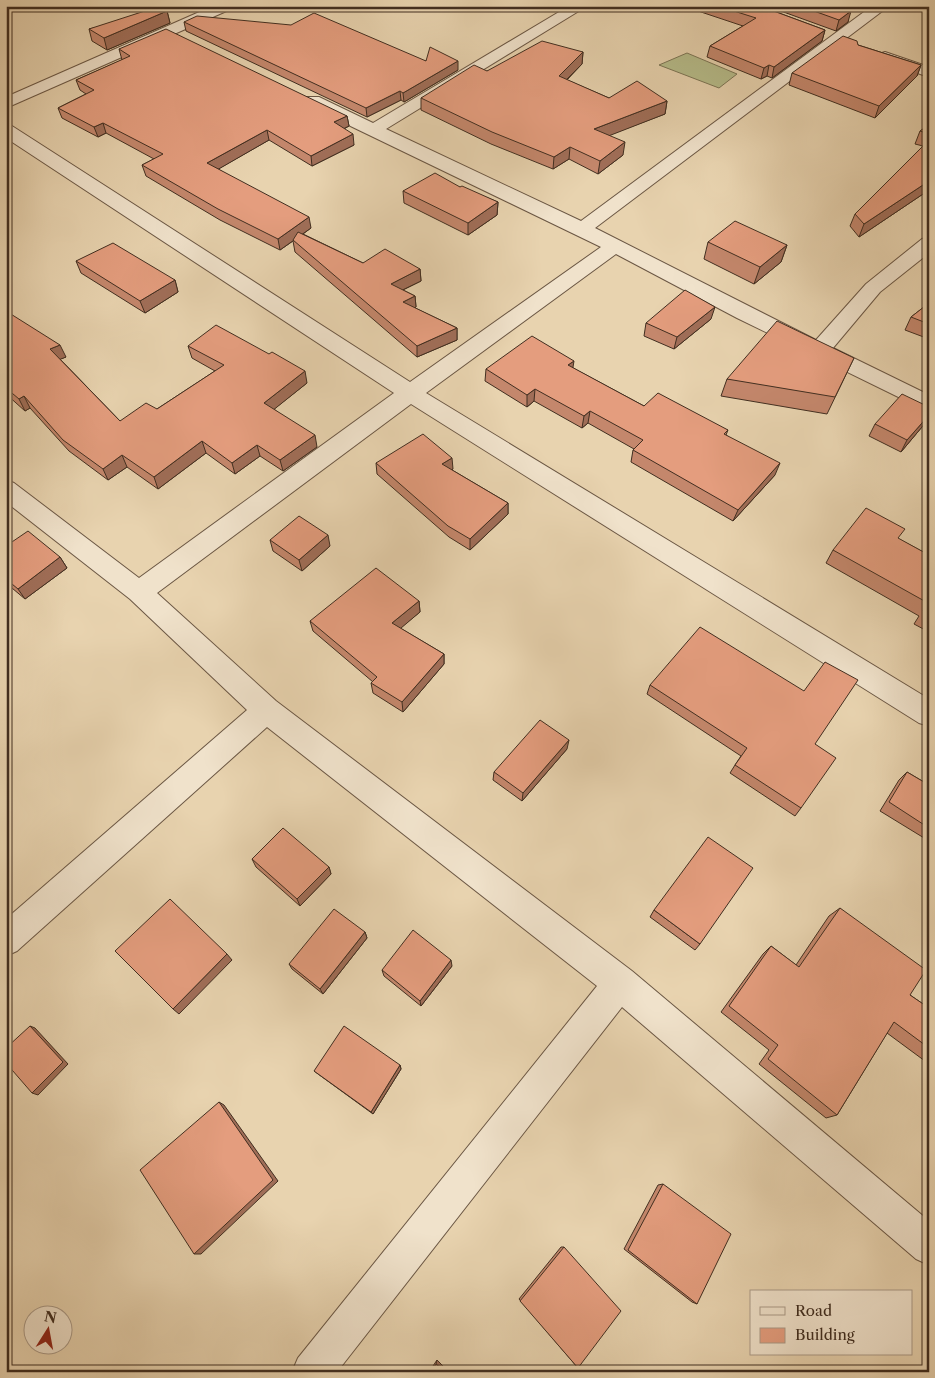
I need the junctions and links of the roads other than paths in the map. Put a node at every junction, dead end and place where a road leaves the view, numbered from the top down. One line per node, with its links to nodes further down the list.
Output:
1 (226, 6): 4 (street)
2 (580, 6): 14 (street)
3 (882, 6): 7 (street)
4 (169, 31): 6 (street); 12 (street)
5 (818, 33): 7 (street)
6 (187, 40)
7 (836, 40): 8 (street); 15 (street)
8 (855, 46)
9 (873, 53): 10 (street)
10 (929, 72)
11 (293, 91): 14 (street)
12 (6, 103)
13 (6, 130): 19 (street)
14 (373, 130): 15 (street)
15 (582, 229): 17 (street)
16 (929, 243): 18 (street)
17 (613, 246): 18 (street); 19 (street)
18 (819, 350): 20 (street)
19 (410, 393): 22 (street); 24 (street)
20 (929, 404)
21 (13, 503): 22 (street)
22 (139, 592): 23 (street)
23 (266, 710): 25 (street); 26 (street)
24 (929, 714)
25 (6, 940)
26 (620, 982): 27 (street); 28 (street)
27 (929, 1246)
28 (312, 1372)

